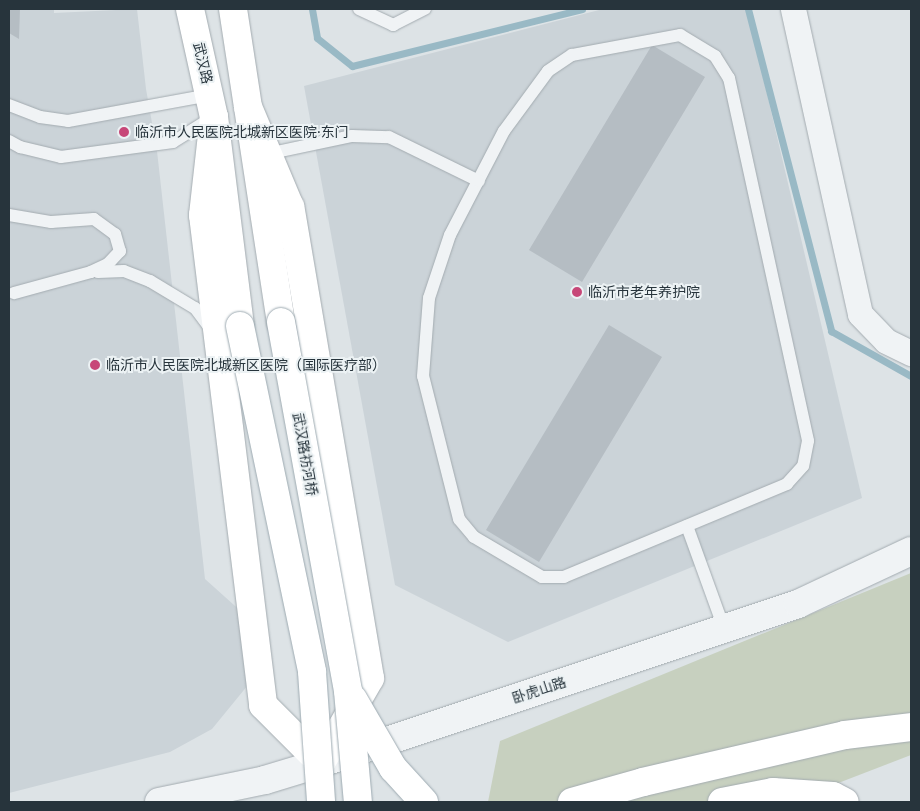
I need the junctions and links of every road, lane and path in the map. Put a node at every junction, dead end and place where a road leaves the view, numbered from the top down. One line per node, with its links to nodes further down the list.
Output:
1 (190, 9): 7 (main road, 武汉路)
2 (233, 9): 8 (main road)
3 (359, 9): 4 (lane)
4 (425, 9)
5 (793, 9): 16 (street)
6 (9, 105): 7 (lane)
7 (212, 106): 9 (lane); 15 (main road)
8 (248, 107): 10 (main road); 20 (main road, 武汉路祊河桥, bridge)
9 (9, 141)
10 (267, 154): 11 (lane); 22 (main road)
11 (479, 181): 17 (lane); 17 (lane)
12 (9, 215): 13 (lane)
13 (91, 272): 14 (lane); 15 (lane)
14 (14, 293)
15 (229, 332): 22 (main road, bridge); 22 (main road)
16 (911, 352)
17 (687, 526): 19 (lane)
18 (911, 551): 19 (street, 卧虎山路)
19 (724, 628): 22 (street, 卧虎山路)
20 (348, 691): 24 (main road, 武汉路祊河桥, bridge); 25 (main road, bridge)
21 (911, 728): 26 (main road)
22 (320, 789): 23 (street, 卧虎山路)
23 (159, 802)
24 (358, 802)
25 (424, 802)
26 (572, 802)
27 (722, 802): 28 (main road)
28 (845, 802)

